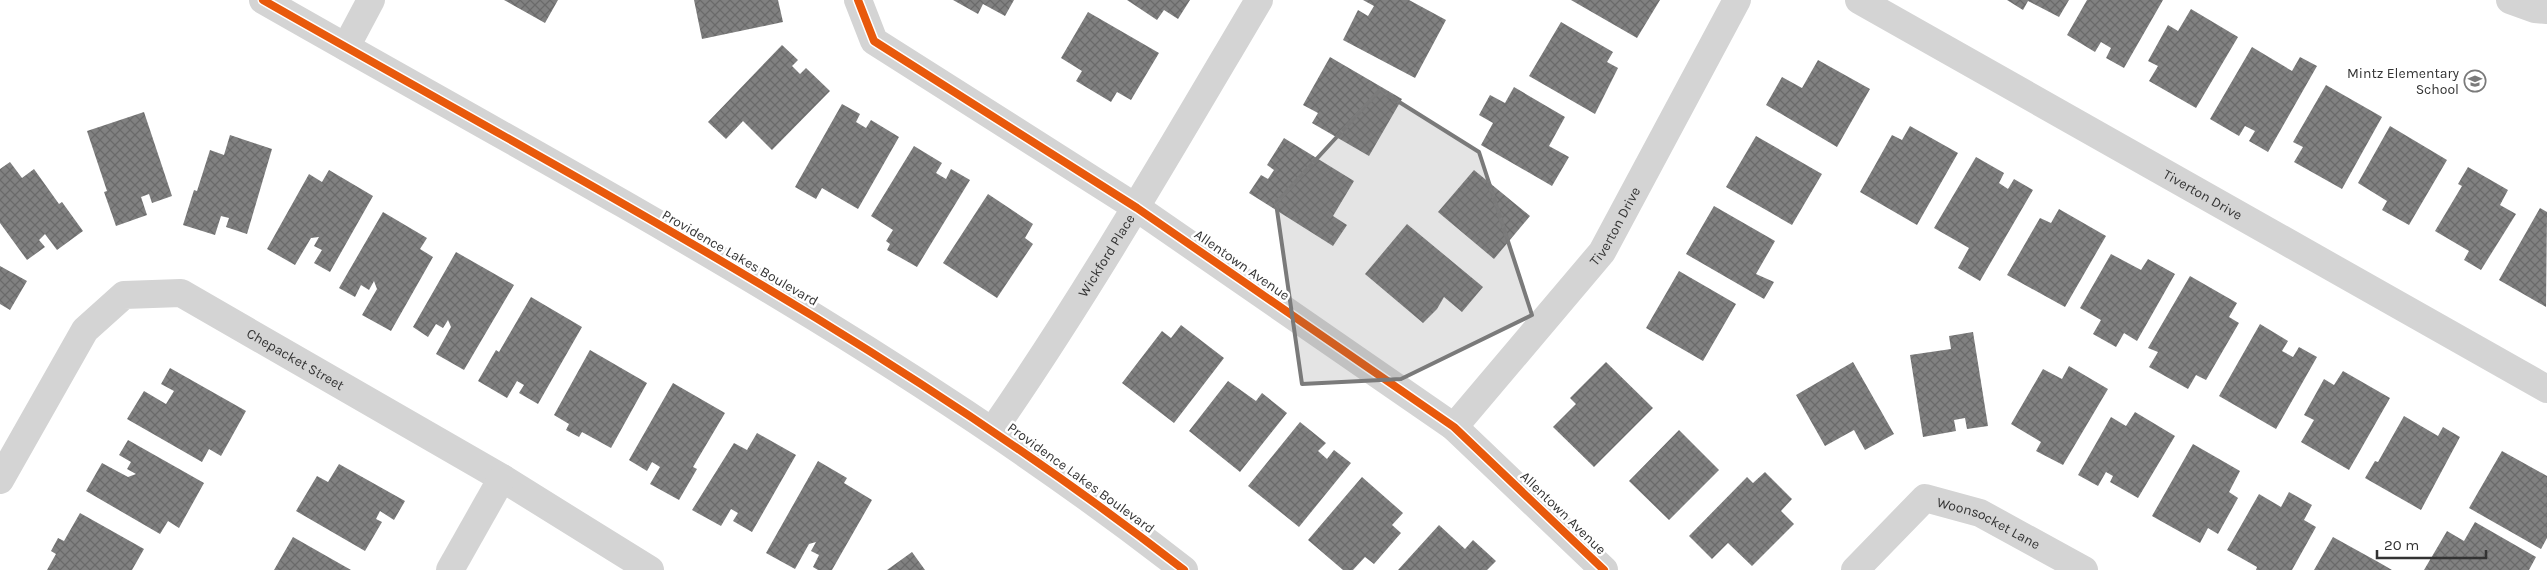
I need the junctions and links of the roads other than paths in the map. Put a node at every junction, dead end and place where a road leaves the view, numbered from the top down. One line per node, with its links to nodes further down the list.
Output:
1 (263, 0): 9 (street, Providence Lakes Boulevard)
2 (371, 0): 9 (street)
3 (858, 0): 10 (street, Allentown Avenue)
4 (1259, 0): 10 (street, Wickford Place)
5 (1737, 0): 12 (street, Tiverton Drive)
6 (1860, 0): 11 (street, Tiverton Drive)
7 (2510, 0): 8 (street)
8 (2547, 10)
9 (346, 48): 13 (street, Providence Lakes Boulevard)
10 (1137, 208): 12 (street, Allentown Avenue); 13 (street, Wickford Place)
11 (2547, 389)
12 (1454, 428): 19 (street, Allentown Avenue)
13 (993, 430): 18 (street, Providence Lakes Boulevard)
14 (502, 478): 15 (street, Chepacket Street); 16 (street); 17 (street, Chepacket Street)
15 (0, 480)
16 (450, 570)
17 (650, 570)
18 (1184, 570)
19 (1604, 570)
20 (1855, 570): 21 (street, Woonsocket Lane)
21 (2084, 570)

